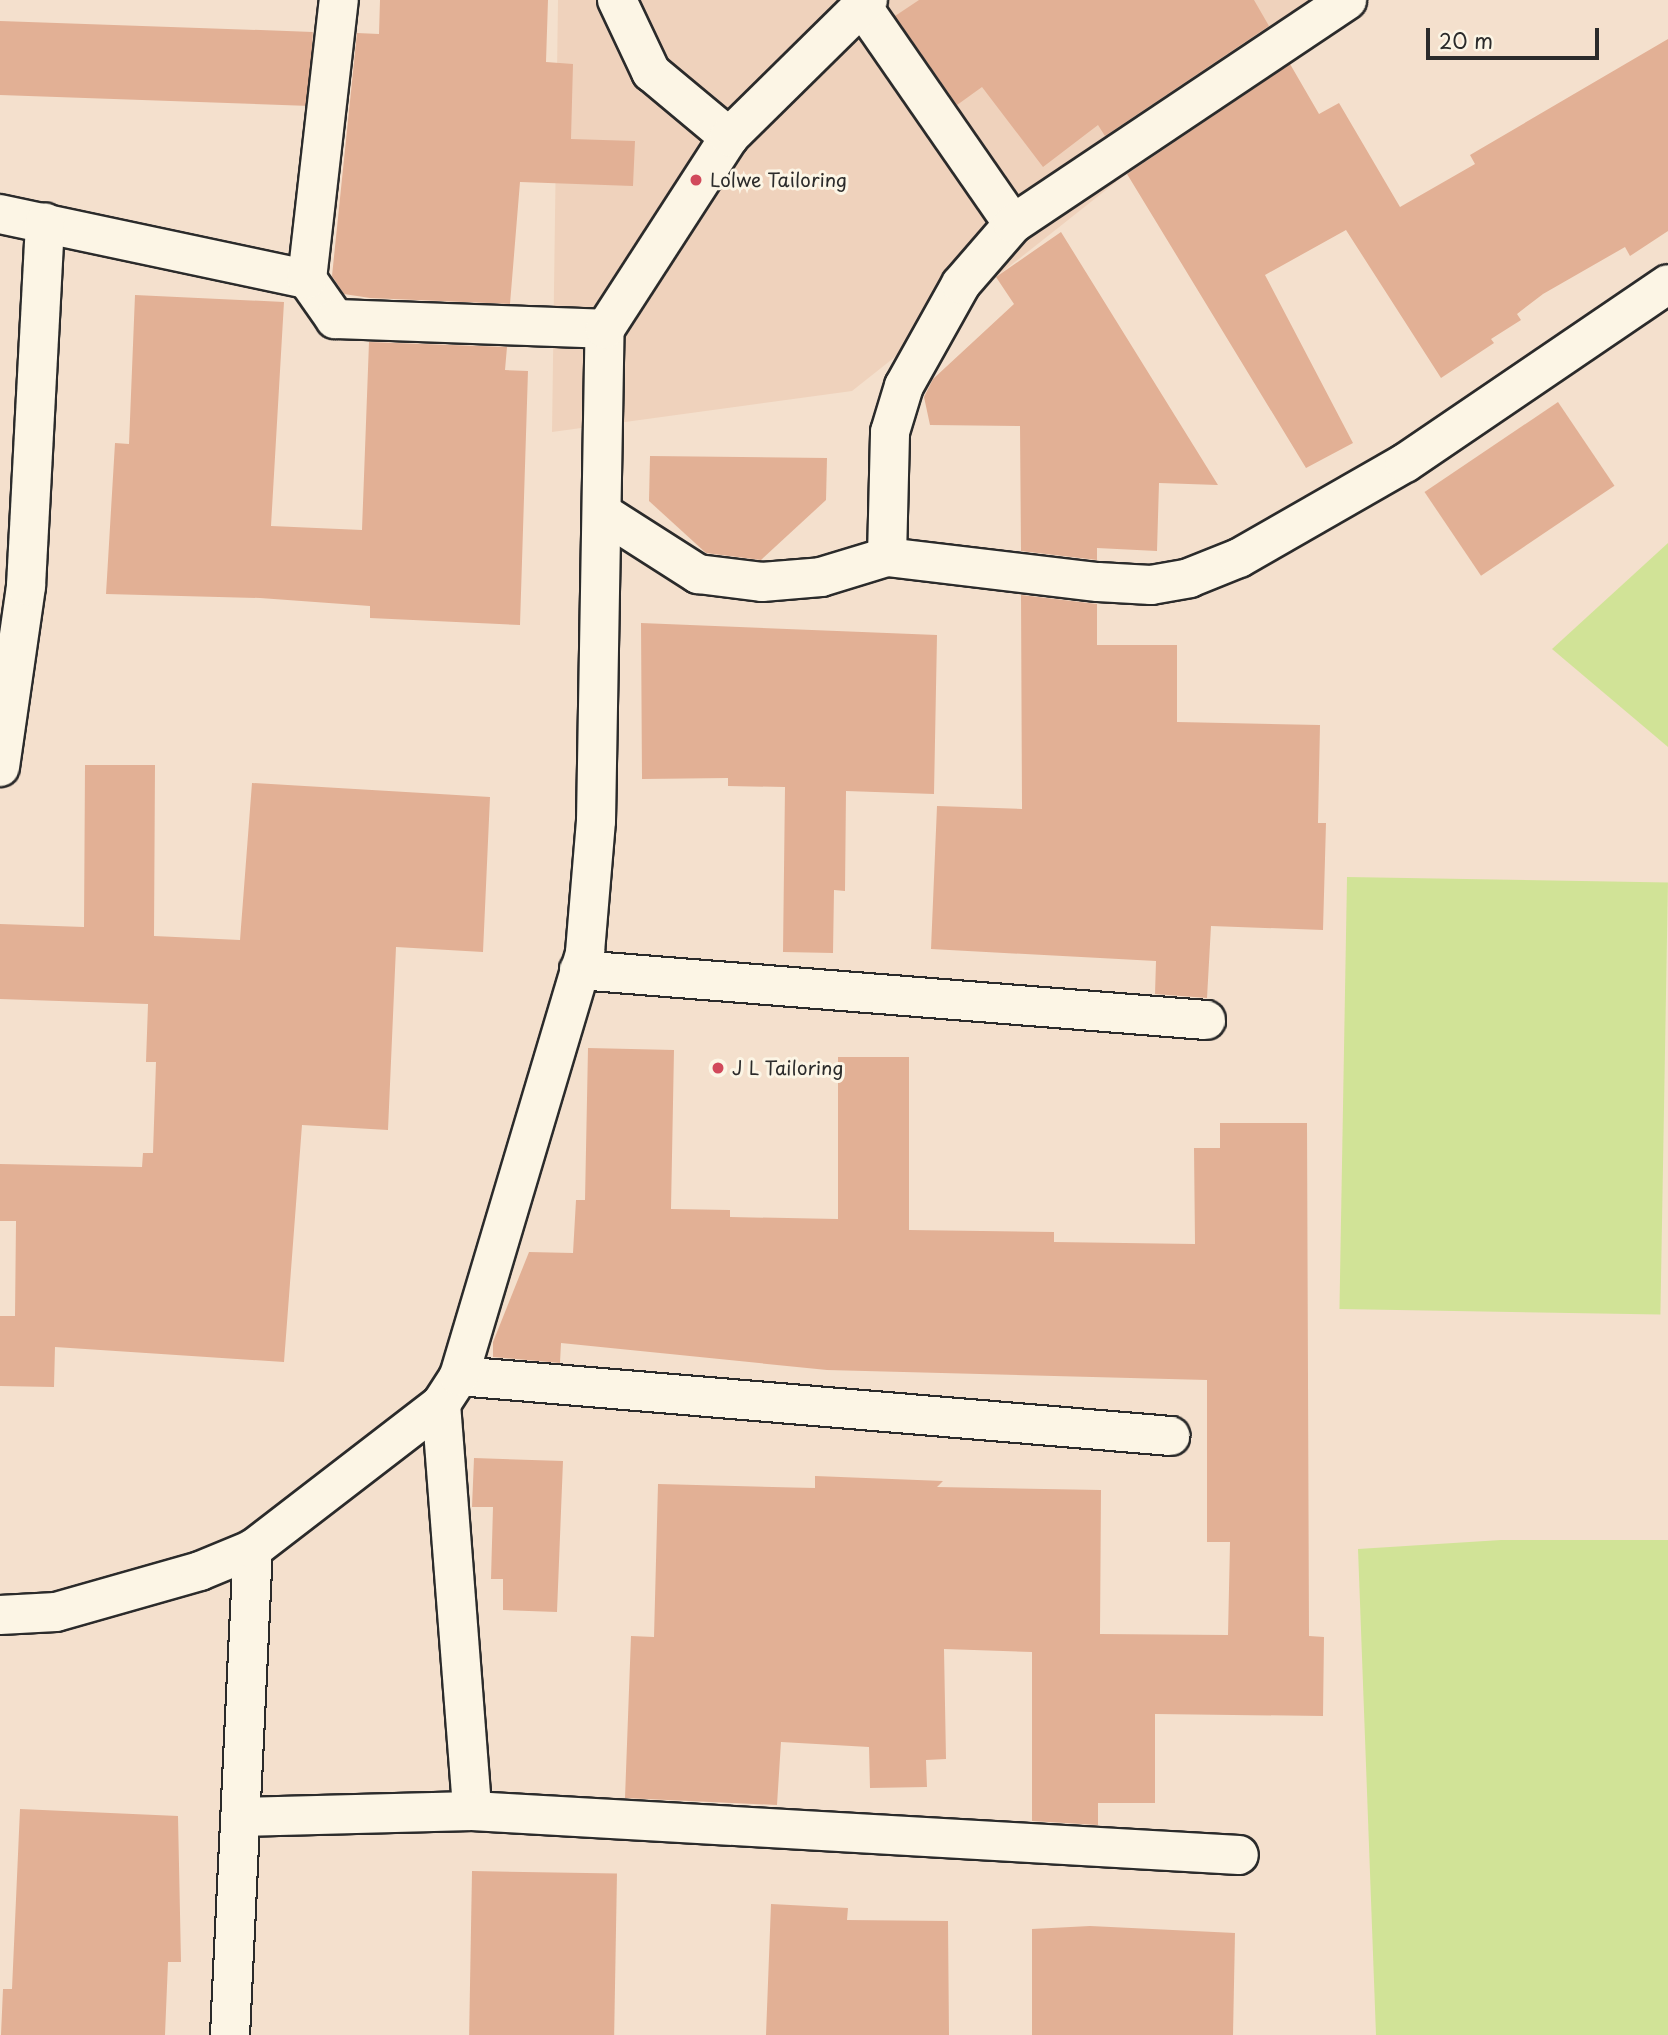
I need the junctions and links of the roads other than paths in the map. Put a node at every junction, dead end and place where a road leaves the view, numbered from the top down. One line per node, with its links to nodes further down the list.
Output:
1 (339, 0): 9 (street)
2 (617, 0): 5 (street)
3 (1347, 0): 8 (street)
4 (865, 3): 5 (street); 8 (street)
5 (729, 137): 11 (street)
6 (0, 214): 7 (street)
7 (45, 222): 9 (street); 14 (street)
8 (1013, 225): 13 (street)
9 (307, 279): 11 (street)
10 (1668, 284): 13 (street)
11 (606, 329): 12 (street)
12 (604, 514): 13 (street); 15 (street)
13 (887, 556)
14 (0, 767)
15 (579, 970): 16 (street); 17 (street)
16 (1206, 1020)
17 (450, 1390): 18 (street); 19 (street); 21 (street)
18 (1170, 1436)
19 (253, 1549): 20 (street); 22 (street)
20 (0, 1615)
21 (472, 1811): 22 (street); 23 (street)
22 (240, 1817): 24 (street)
23 (1239, 1855)
24 (230, 2035)

